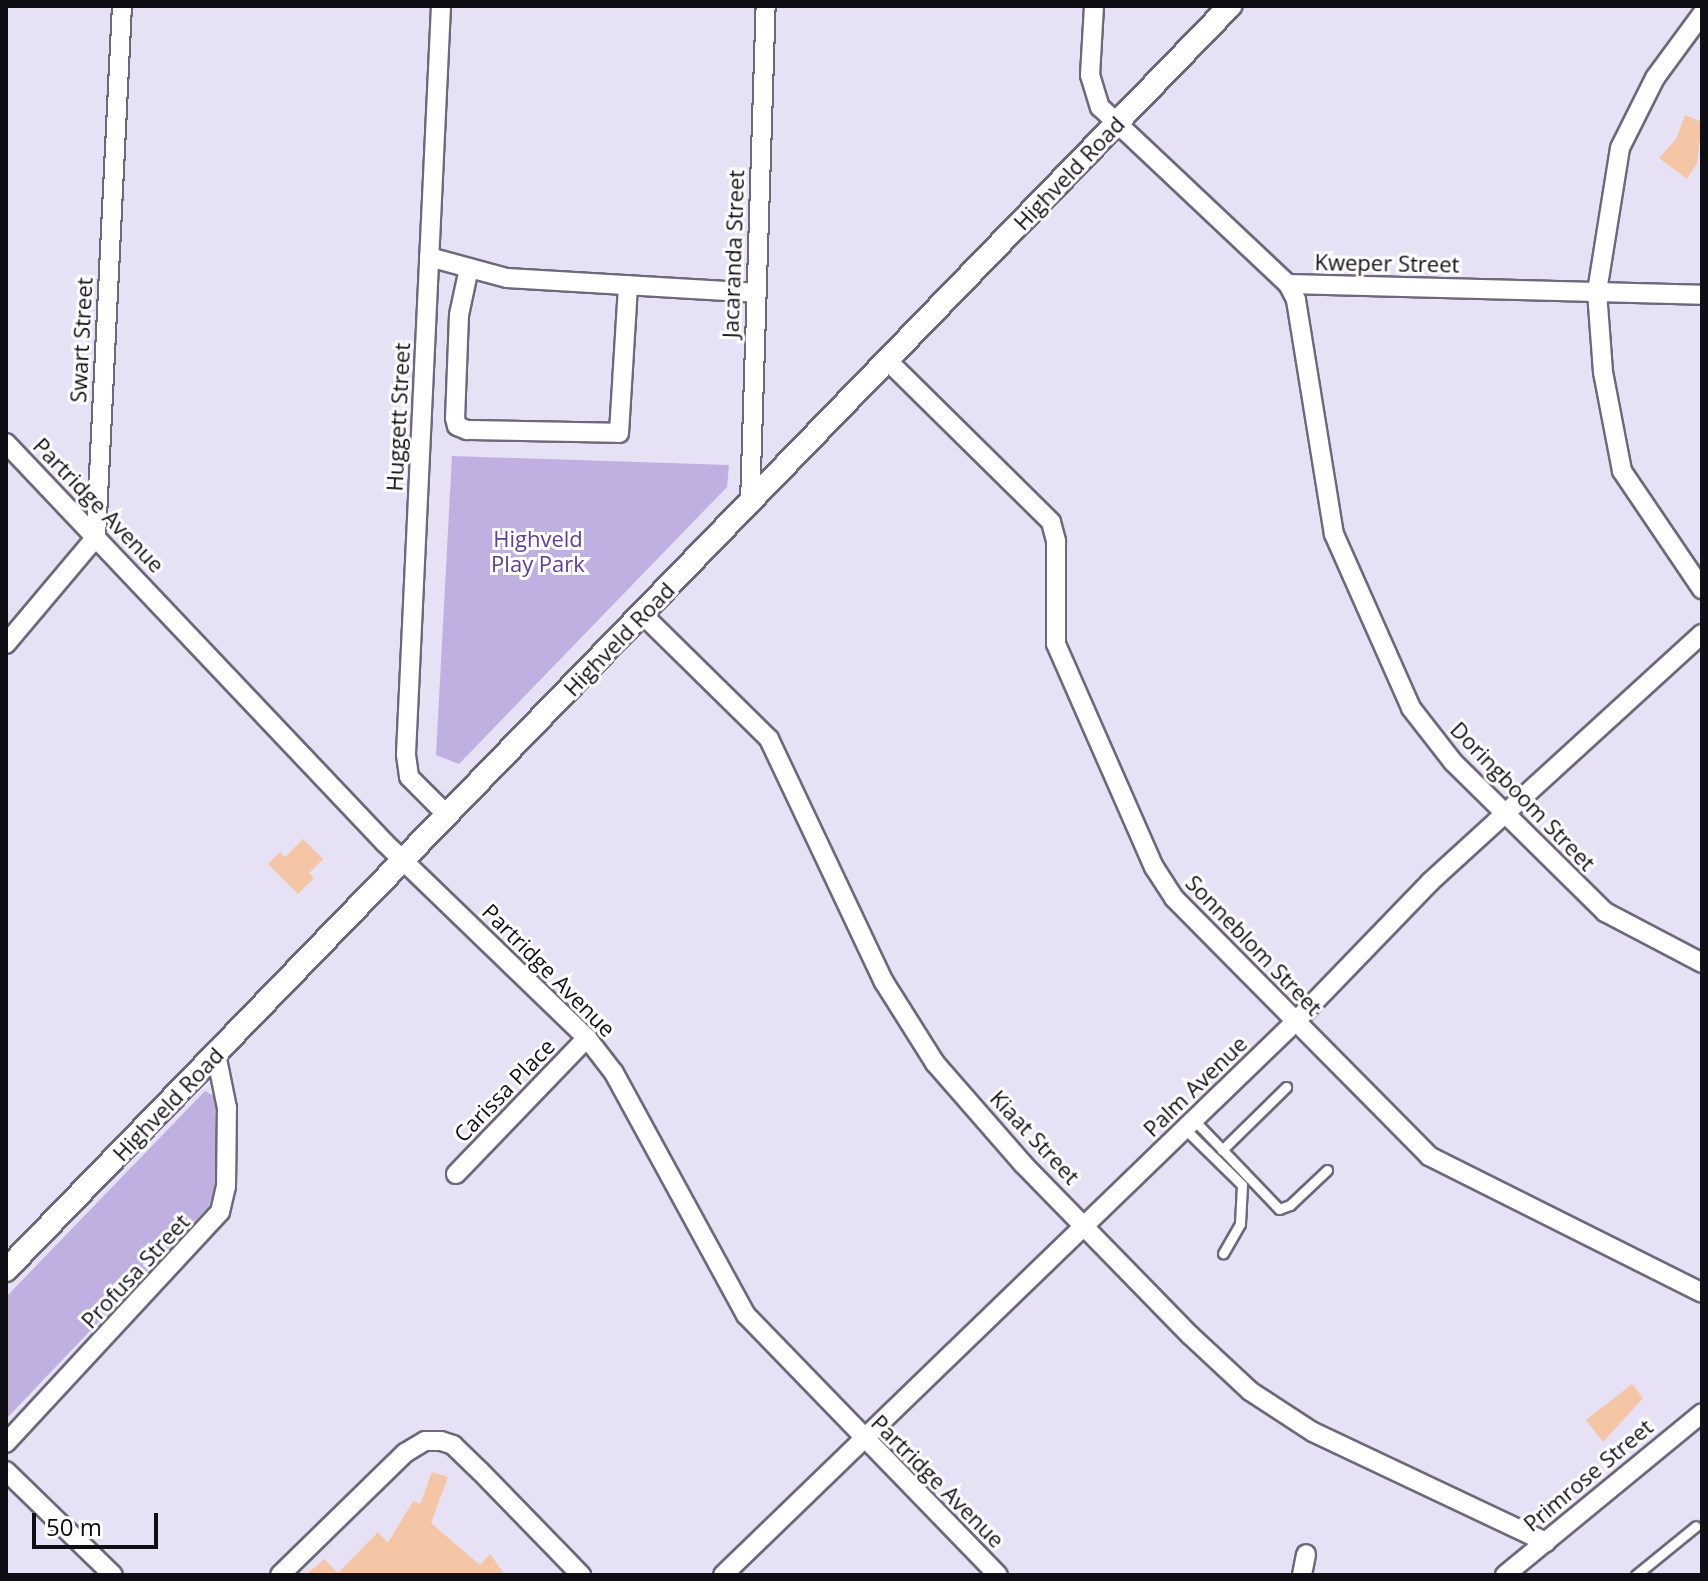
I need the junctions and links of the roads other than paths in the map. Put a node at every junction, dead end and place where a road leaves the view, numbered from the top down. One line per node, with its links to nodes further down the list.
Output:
1 (122, 6): 18 (street, Swart Street)
2 (441, 6): 8 (street, Huggett Street)
3 (766, 6): 13 (street, Jacaranda Street)
4 (1094, 6): 7 (street, Kweper Street)
5 (1230, 6): 7 (street, Highveld Road)
6 (1702, 14): 12 (street)
7 (1116, 124): 10 (street, Kweper Street); 15 (street, Highveld Road)
8 (429, 257): 9 (street); 24 (street, Huggett Street)
9 (469, 268): 11 (street); 11 (street)
10 (1288, 284): 12 (street, Kweper Street); 23 (street, Doringboom Street)
11 (628, 285): 13 (street)
12 (1597, 292): 14 (street, Kweper Street); 19 (street)
13 (756, 293): 17 (street, Jacaranda Street)
14 (1702, 295)
15 (888, 361): 17 (street, Highveld Road); 27 (street, Sonneblom Street)
16 (6, 443): 18 (street, Partridge Avenue)
17 (750, 504): 20 (street, Highveld Road)
18 (96, 537): 22 (street); 25 (street, Partridge Avenue)
19 (1702, 589)
20 (642, 614): 24 (street, Highveld Road); 35 (street, Kiaat Street)
21 (1702, 634): 23 (street, Palm Avenue)
22 (6, 644)
23 (1504, 814): 26 (street, Doringboom Street); 27 (street, Palm Avenue)
24 (447, 815): 25 (street, Highveld Road)
25 (403, 860): 28 (street, Partridge Avenue); 29 (street, Highveld Road)
26 (1702, 963)
27 (1295, 1022): 31 (street, Palm Avenue); 38 (street, Sonneblom Street)
28 (587, 1038): 34 (street, Carissa Place); 40 (street, Partridge Avenue)
29 (216, 1054): 37 (street, Highveld Road); 41 (street, Profusa Street)
30 (1286, 1087): 32 (lane)
31 (1190, 1125): 32 (lane); 35 (street, Palm Avenue); 36 (lane)
32 (1222, 1150): 33 (lane)
33 (1327, 1170)
34 (456, 1174)
35 (1086, 1226): 40 (street, Palm Avenue); 44 (street, Kiaat Street)
36 (1223, 1254)
37 (10, 1260)
38 (1702, 1293)
39 (1700, 1418): 44 (street, Primrose Street)
40 (862, 1438): 49 (street, Palm Avenue); 50 (street, Partridge Avenue)
41 (6, 1443)
42 (6, 1471): 46 (street)
43 (1696, 1526): 53 (lane)
44 (1546, 1542): 52 (street, Primrose Street)
45 (1306, 1554): 51 (street)
46 (113, 1575)
47 (280, 1575): 48 (street)
48 (581, 1575)
49 (723, 1575)
50 (998, 1575)
51 (1302, 1575)
52 (1505, 1575)
53 (1636, 1575)

